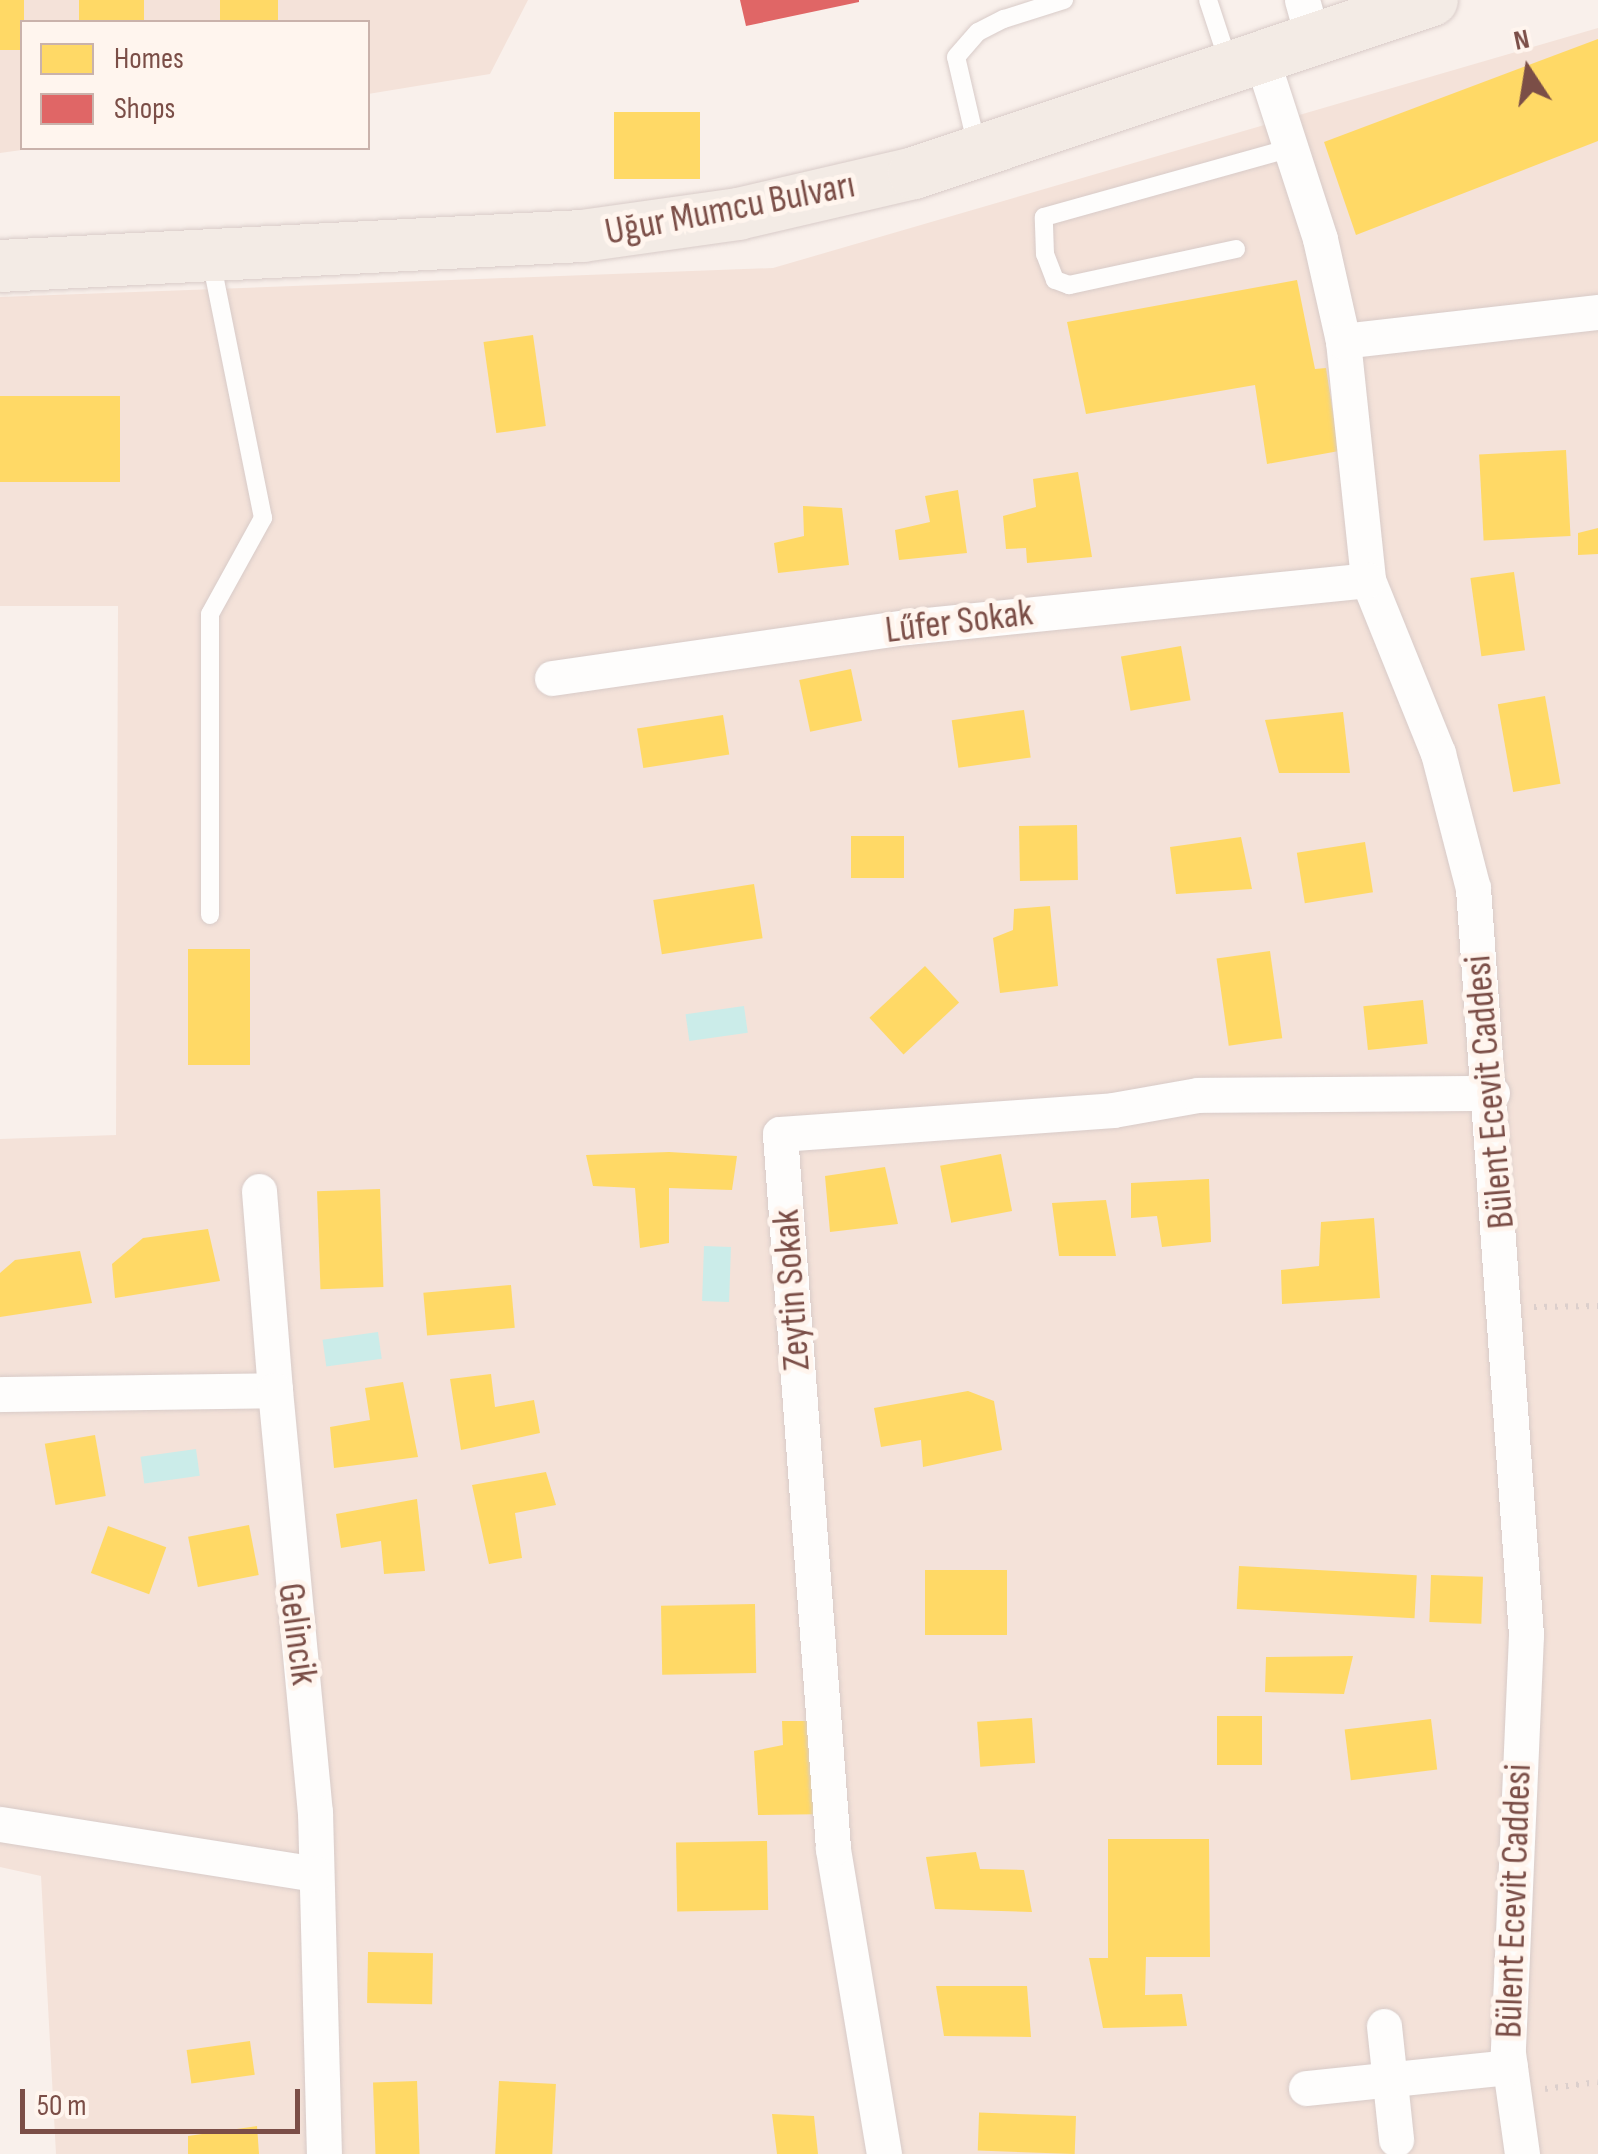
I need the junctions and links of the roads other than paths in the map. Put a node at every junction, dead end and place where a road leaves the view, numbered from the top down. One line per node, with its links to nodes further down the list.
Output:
1 (1064, 0): 7 (lane)
2 (1208, 0): 5 (lane)
3 (1432, 0): 4 (main road, Uğur Mumcu Bulvarı)
4 (1308, 20): 5 (main road, Uğur Mumcu Bulvarı)
5 (1246, 65): 6 (street, Bülent Ecevit Caddesi); 7 (main road, Uğur Mumcu Bulvarı)
6 (1288, 149): 8 (lane); 12 (street, Bülent Ecevit Caddesi)
7 (978, 152): 9 (main road, Uğur Mumcu Bulvarı)
8 (1236, 248)
9 (210, 255): 10 (main road, Uğur Mumcu Bulvarı); 15 (lane)
10 (0, 266)
11 (1598, 312): 12 (street)
12 (1343, 341): 13 (street, Bülent Ecevit Caddesi)
13 (1368, 580): 14 (street, Lűfer Sokak); 16 (street, Bülent Ecevit Caddesi)
14 (552, 678)
15 (210, 915)
16 (1492, 1093): 24 (street, Bülent Ecevit Caddesi); 28 (street, Zeytin Sokak)
17 (259, 1191): 18 (street, Gelincik)
18 (276, 1390): 19 (street); 21 (street, Gelincik)
19 (0, 1394)
20 (0, 1824): 21 (street)
21 (314, 1874): 27 (street, Gelincik)
22 (1384, 2026): 23 (street)
23 (1393, 2079): 24 (street); 25 (street); 26 (street)
24 (1511, 2080): 29 (street, Bülent Ecevit Caddesi)
25 (1306, 2088)
26 (1396, 2138)
27 (324, 2154)
28 (884, 2154)
29 (1522, 2154)

